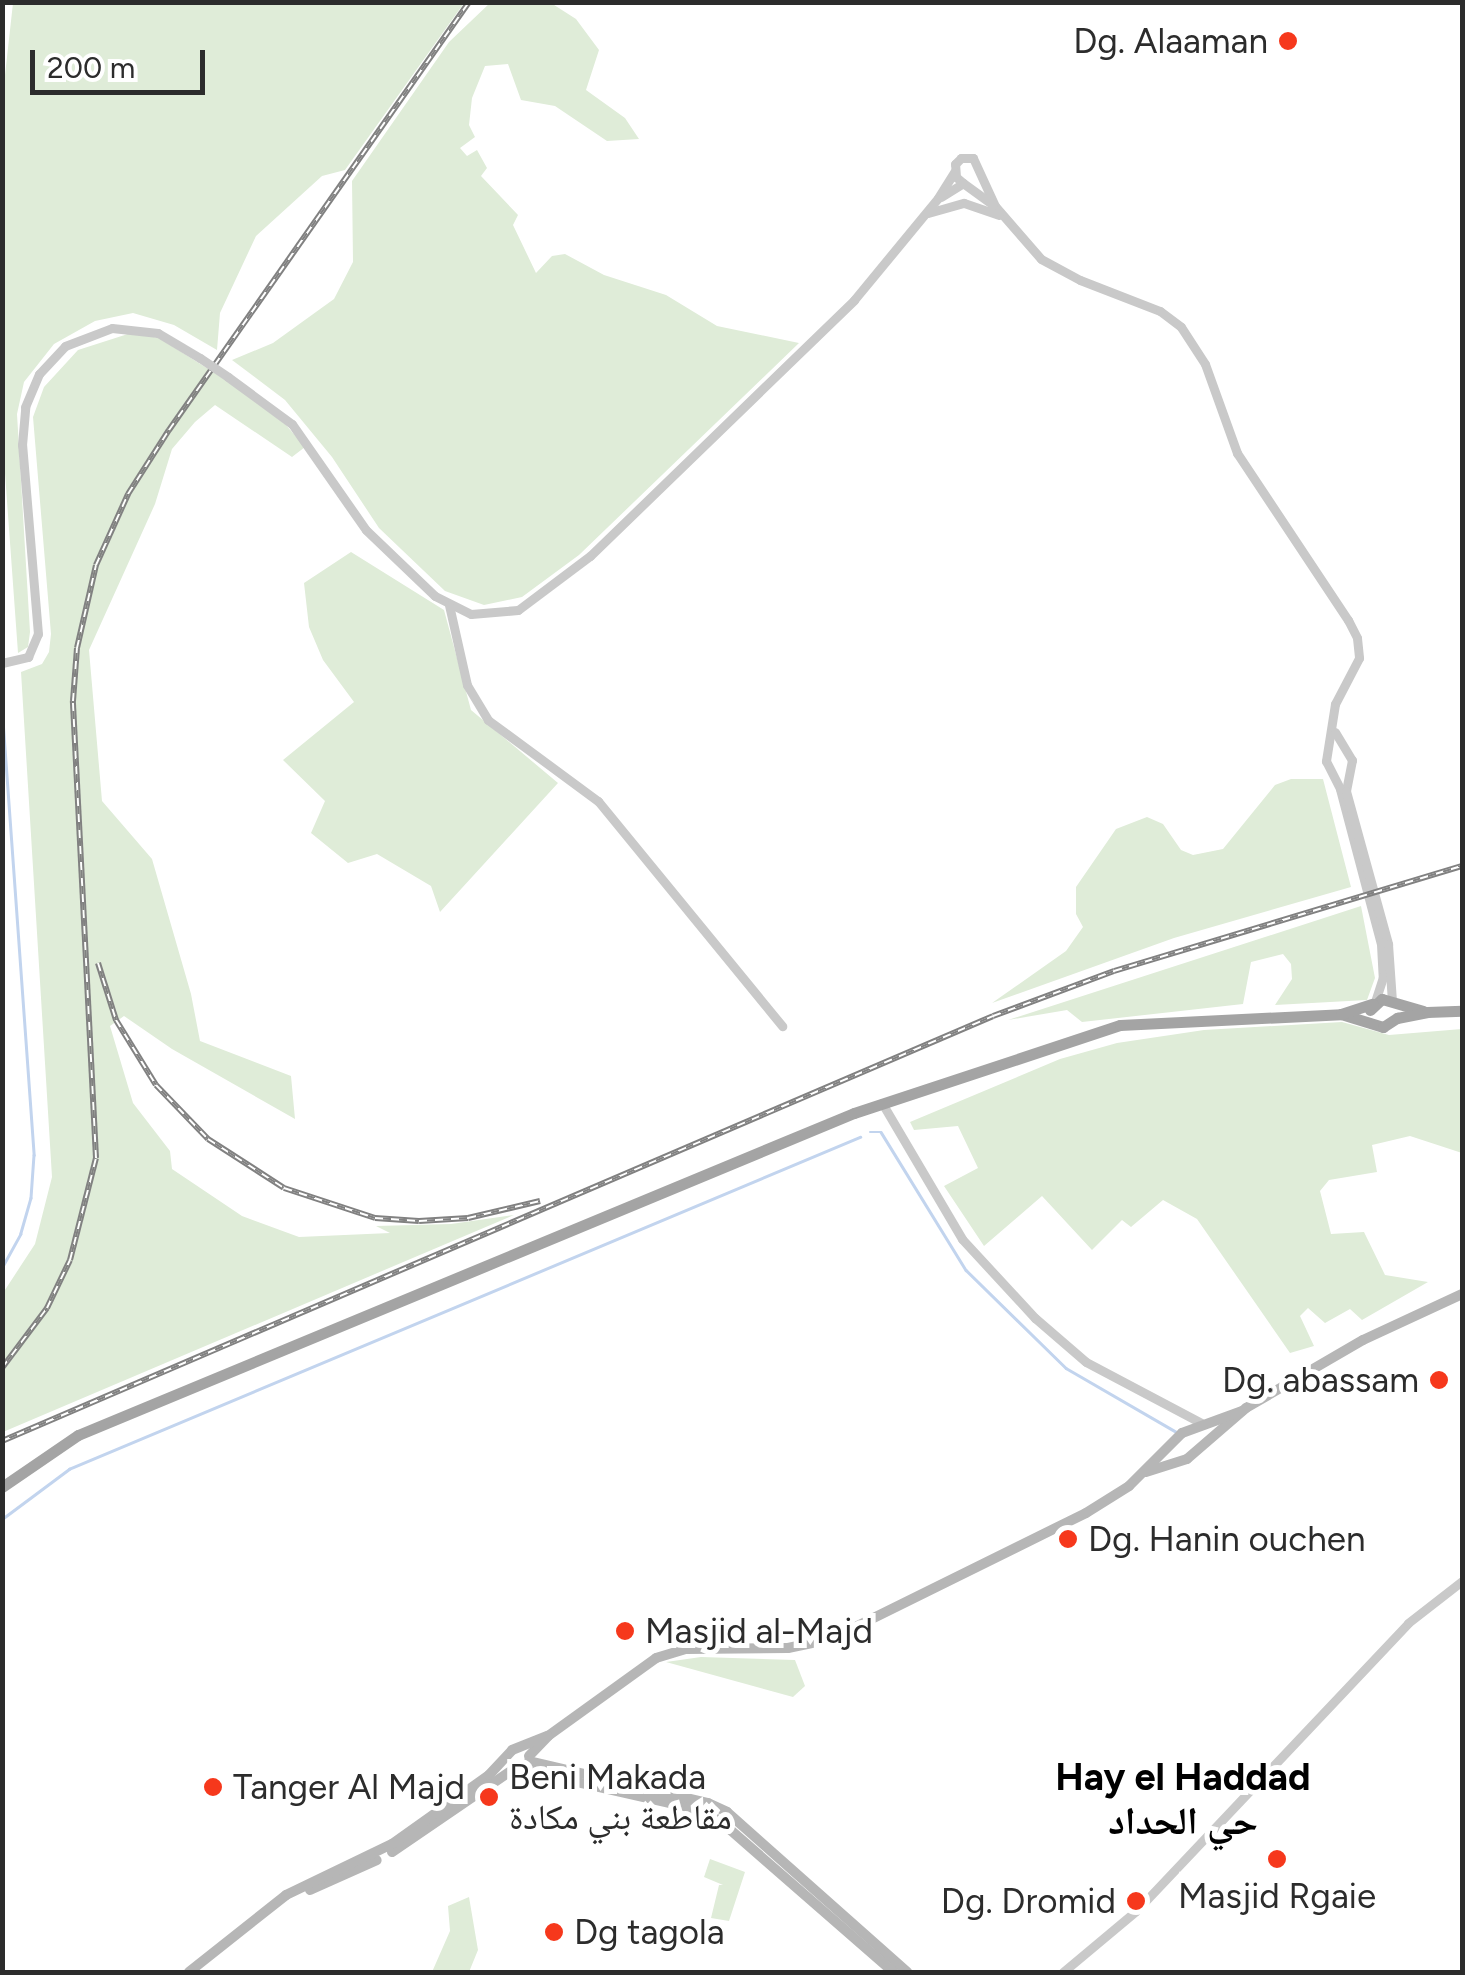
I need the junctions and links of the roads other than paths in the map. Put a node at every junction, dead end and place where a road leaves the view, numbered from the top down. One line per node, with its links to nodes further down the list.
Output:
1 (954, 172): 2 (street); 3 (street); 4 (street)
2 (981, 173): 3 (street); 5 (street)
3 (965, 183): 4 (street); 5 (street)
4 (938, 198): 6 (street)
5 (995, 206): 7 (street)
6 (926, 214): 7 (street); 8 (street)
7 (1004, 218): 10 (street)
8 (449, 605): 9 (street, bridge); 22 (street)
9 (2, 663)
10 (1333, 728): 11 (street); 12 (street)
11 (1348, 751): 12 (street); 13 (street)
12 (1330, 752): 14 (street)
13 (1346, 772): 14 (street); 15 (street)
14 (1333, 774): 15 (street)
15 (1355, 835): 16 (street)
16 (1381, 927): 17 (street); 18 (street)
17 (1374, 1002): 18 (main road); 20 (main road); 21 (main road)
18 (1395, 1008): 19 (main road); 21 (main road)
19 (1462, 1011)
20 (1342, 1014): 21 (main road); 23 (main road)
21 (1374, 1023)
22 (782, 1026)
23 (882, 1103): 26 (street); 31 (main road)
24 (1462, 1294): 25 (main road)
25 (1242, 1411): 26 (main road); 27 (main road)
26 (1197, 1425): 27 (main road); 28 (main road)
27 (1216, 1436): 29 (main road)
28 (1162, 1452): 29 (main road); 30 (main road)
29 (1171, 1467): 30 (main road)
30 (1146, 1472): 33 (main road)
31 (2, 1486)
32 (1462, 1581): 39 (street)
33 (548, 1736): 34 (main road); 34 (main road)
34 (520, 1762): 35 (main road); 36 (main road); 37 (main road)
35 (893, 1968): 38 (main road)
36 (188, 1972)
37 (200, 1972)
38 (908, 1972)
39 (1066, 1972)

